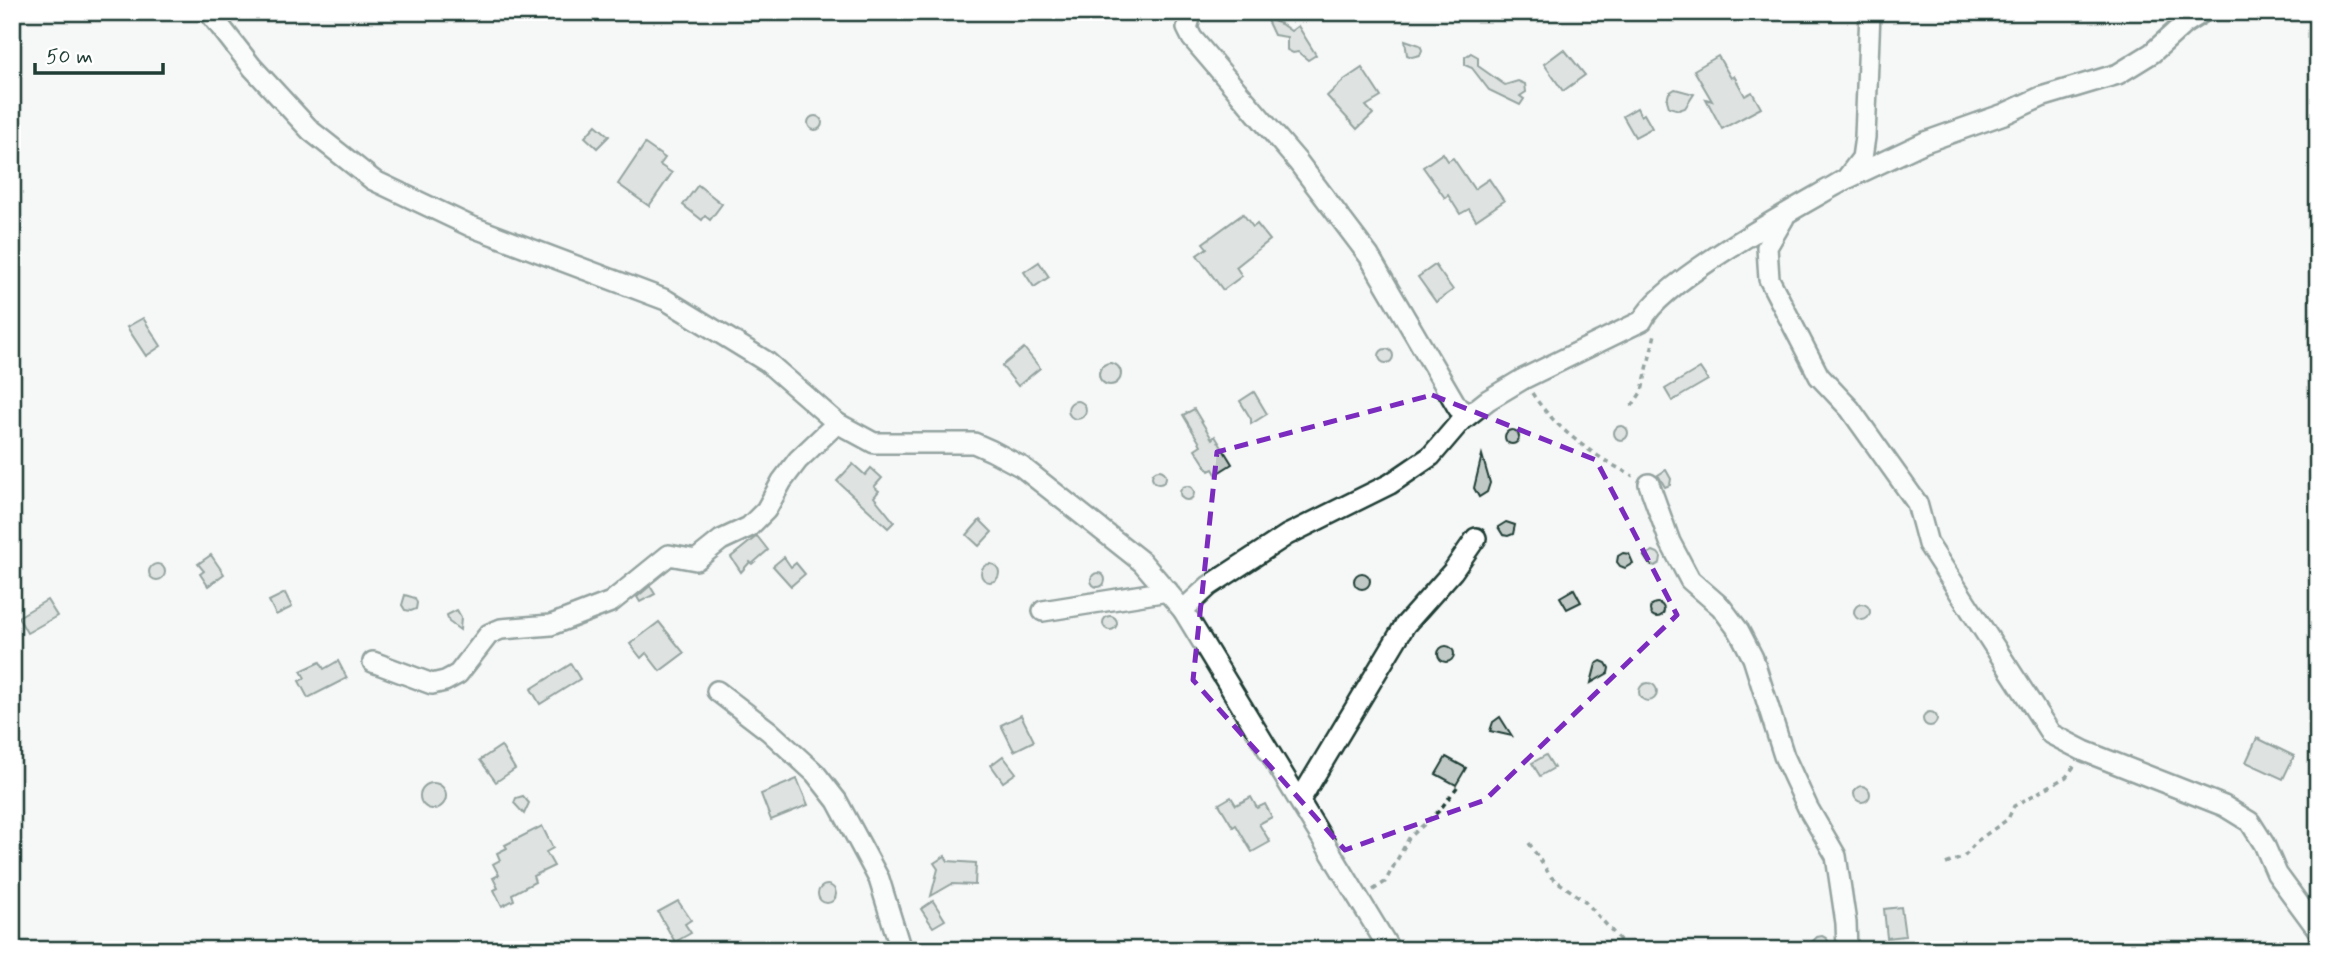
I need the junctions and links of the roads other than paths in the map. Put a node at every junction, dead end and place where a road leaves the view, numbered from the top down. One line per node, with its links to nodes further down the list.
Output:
1 (209, 12): 8 (street)
2 (1192, 12): 7 (street)
3 (1870, 12): 5 (street)
4 (2203, 12): 5 (street)
5 (1846, 179): 6 (street)
6 (1786, 215): 7 (street); 17 (street)
7 (1469, 414): 12 (street)
8 (837, 423): 11 (street); 14 (street)
9 (1649, 484): 20 (street)
10 (1476, 538): 16 (street)
11 (1168, 591): 12 (street); 13 (street)
12 (1183, 610): 16 (street)
13 (1043, 611)
14 (373, 662)
15 (717, 691): 18 (street)
16 (1300, 800): 19 (street)
17 (2318, 930)
18 (901, 950)
19 (1390, 950)
20 (1846, 950)

